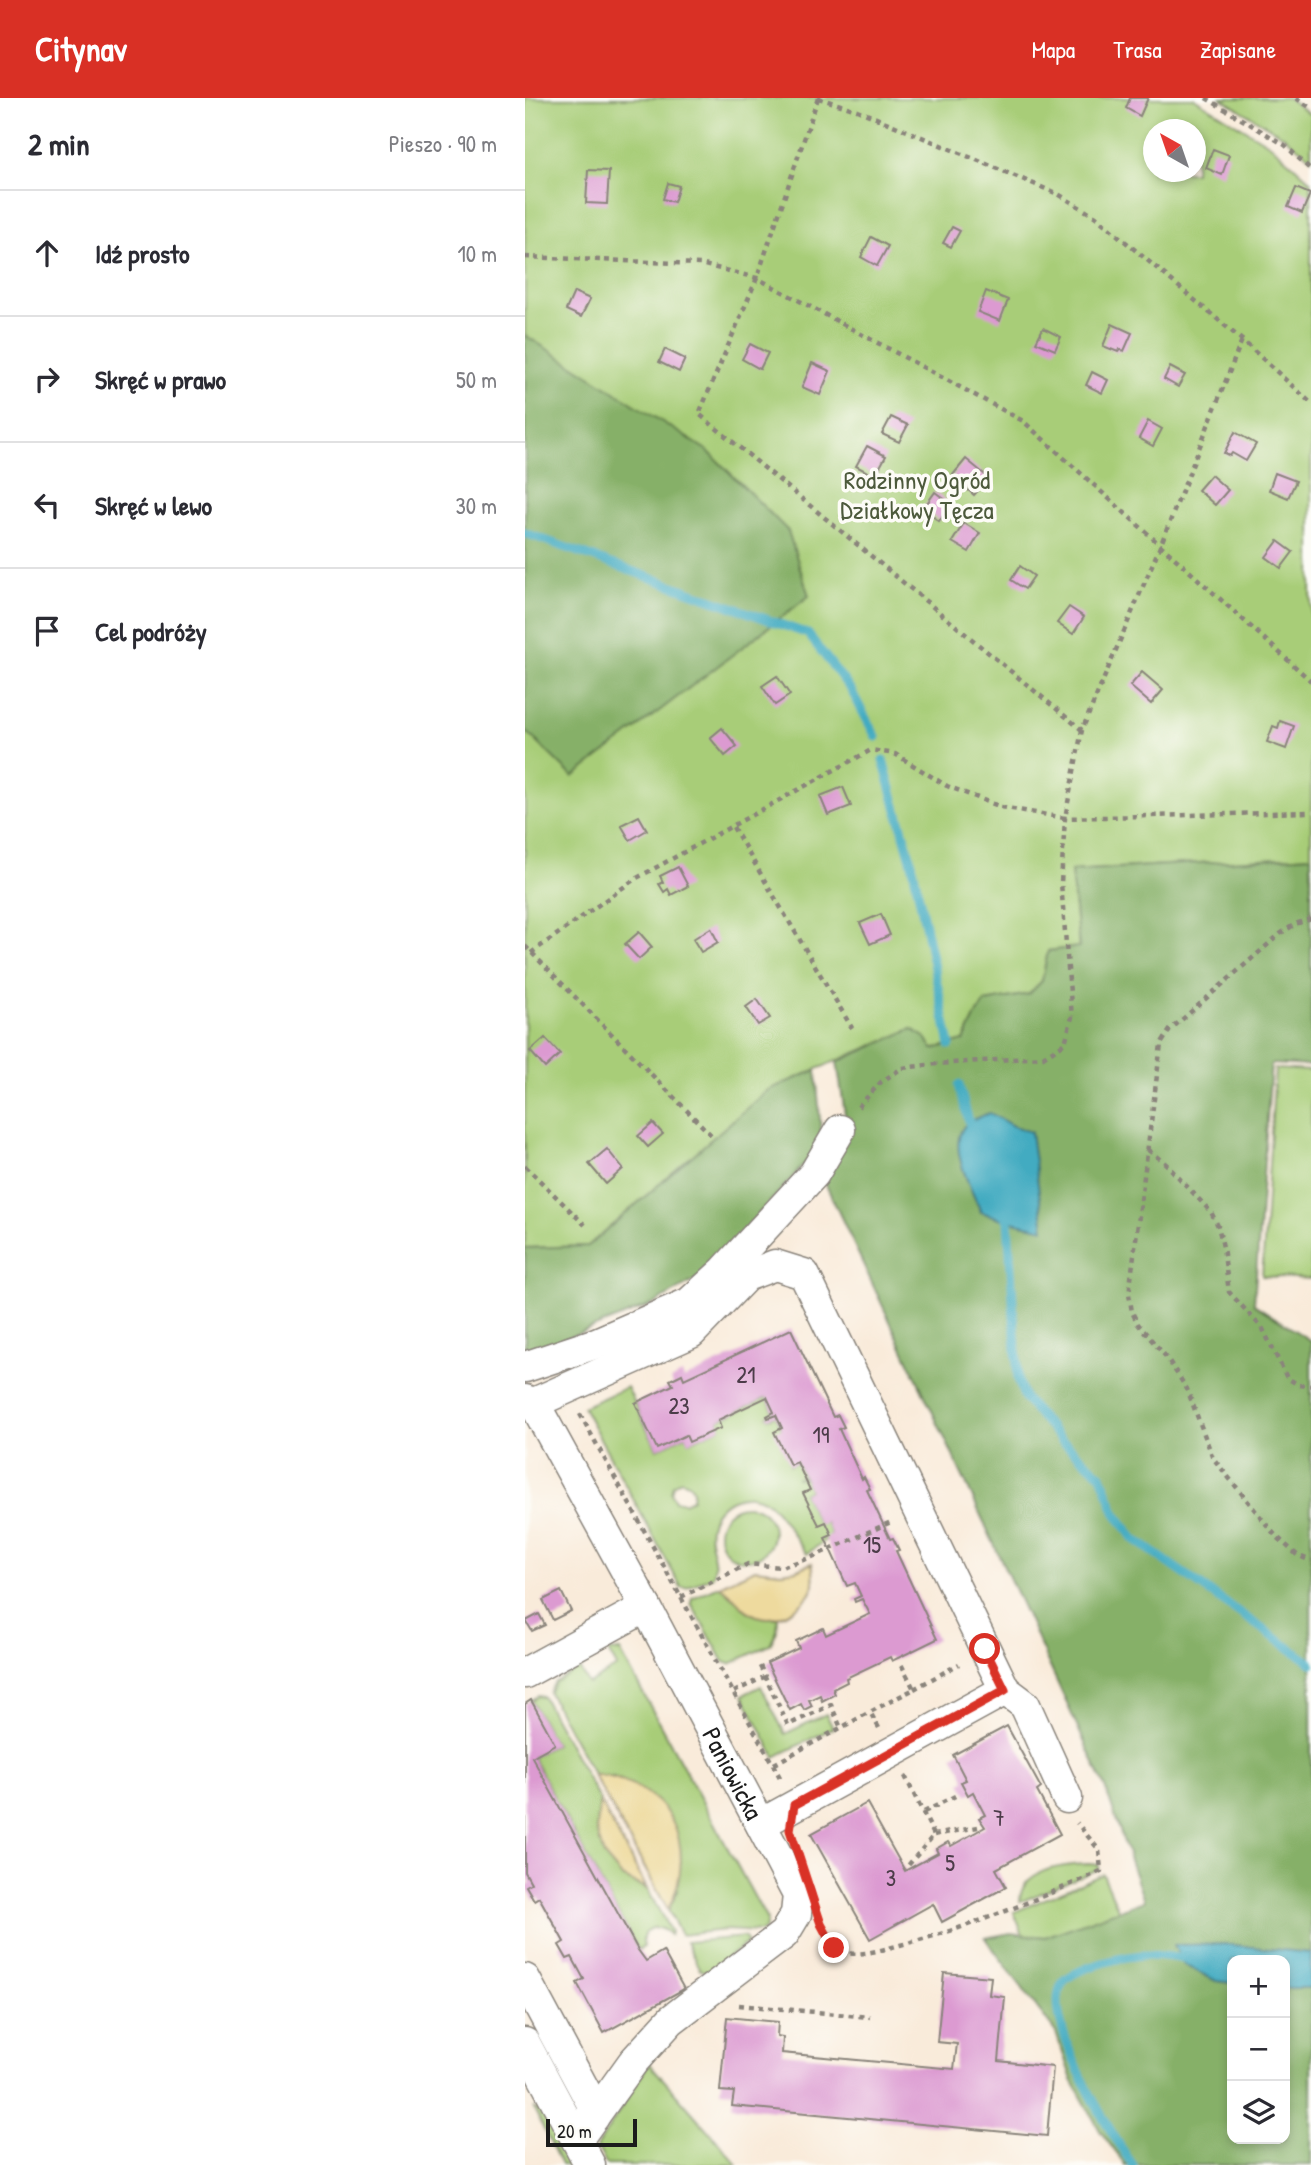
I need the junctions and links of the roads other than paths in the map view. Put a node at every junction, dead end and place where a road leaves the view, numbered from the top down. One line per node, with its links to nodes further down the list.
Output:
1 (840, 1130): 2 (street)
2 (525, 1367)
3 (530, 1401): 4 (street, Paniowicka); 6 (street)
4 (646, 1607): 5 (street); 8 (street, Paniowicka)
5 (525, 1672)
6 (1005, 1690): 7 (street); 8 (street)
7 (1068, 1806)
8 (761, 1824): 11 (street, Paniowicka)
9 (525, 1979): 11 (street)
10 (525, 2043): 11 (street)
11 (587, 2140)

